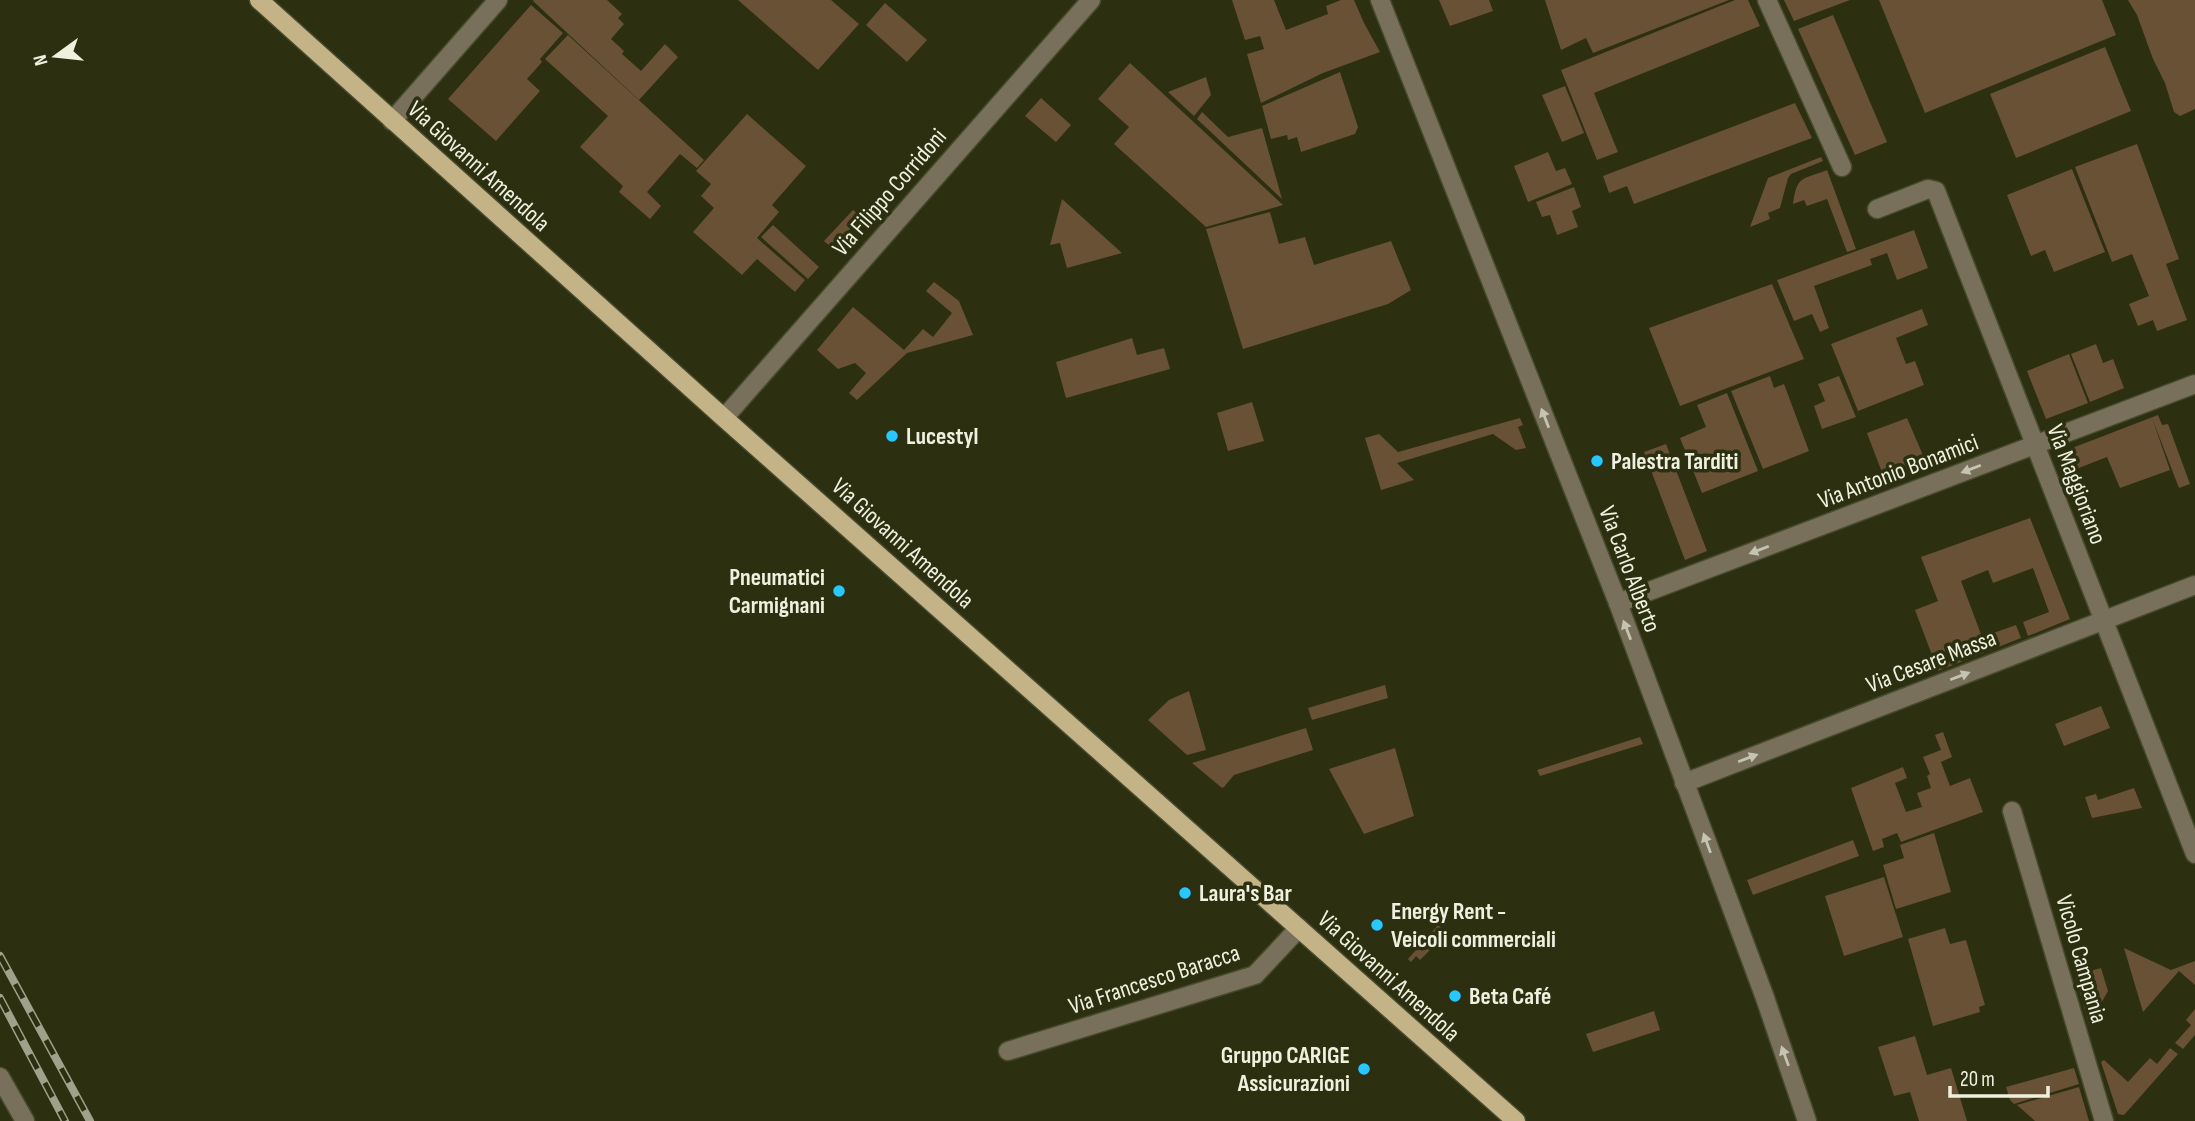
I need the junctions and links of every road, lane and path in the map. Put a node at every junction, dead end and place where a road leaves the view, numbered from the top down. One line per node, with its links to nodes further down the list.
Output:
1 (259, 0): 6 (main road, Via Giovanni Amendola)
2 (498, 0): 6 (street)
3 (1091, 0): 10 (street, Via Filippo Corridoni)
4 (1380, 0): 13 (street, Via Carlo Alberto, one-way to 4)
5 (1767, 0): 7 (street)
6 (392, 121): 10 (main road, Via Giovanni Amendola)
7 (1842, 167)
8 (1877, 209): 11 (street, Via Maggioriano)
9 (2195, 384): 11 (street, Via Antonio Bonamici)
10 (724, 418): 18 (main road, Via Giovanni Amendola)
11 (2035, 445): 13 (street, Via Antonio Bonamici, one-way to 13); 14 (street, Via Maggioriano)
12 (2195, 585): 14 (street, Via Cesare Massa)
13 (1618, 603): 15 (street, Via Carlo Alberto, one-way to 13)
14 (2104, 621): 15 (street, Via Cesare Massa, one-way to 14); 17 (street, Via Maggioriano)
15 (1684, 783): 23 (street, Via Carlo Alberto, one-way to 15)
16 (2012, 811): 24 (street, Vicolo Campania)
17 (2195, 854)
18 (1299, 928): 19 (street, Via Francesco Baracca); 22 (main road, Via Giovanni Amendola)
19 (1008, 1051)
20 (0, 1077): 21 (street)
21 (25, 1121)
22 (1516, 1121)
23 (1807, 1121)
24 (2104, 1121)

